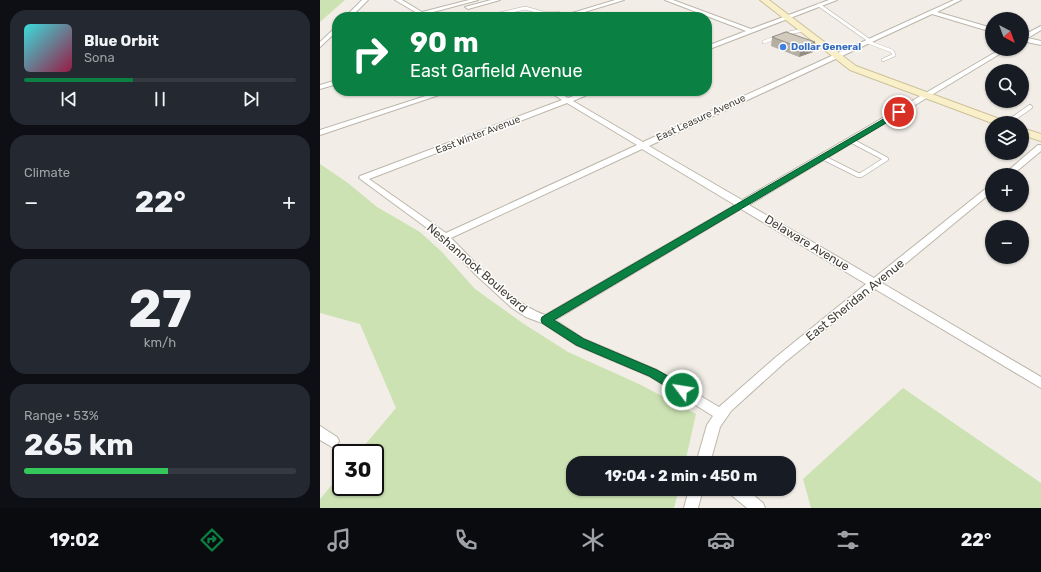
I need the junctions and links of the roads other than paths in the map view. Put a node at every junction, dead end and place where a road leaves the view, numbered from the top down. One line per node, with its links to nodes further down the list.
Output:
1 (365, 0): 11 (street)
2 (398, 0): 12 (street)
3 (475, 0): 13 (street)
4 (497, 0): 14 (street)
5 (621, 0): 17 (street)
6 (668, 0): 18 (street)
7 (764, 0): 21 (main road)
8 (834, 0): 10 (street)
9 (958, 0): 19 (street, East Leasure Avenue)
10 (819, 6): 21 (street); 32 (lane)
11 (353, 12)
12 (418, 12)
13 (429, 12)
14 (448, 12)
15 (508, 12): 16 (lane)
16 (539, 12)
17 (578, 12)
18 (700, 12)
19 (932, 12): 22 (street); 32 (street, East Leasure Avenue)
20 (712, 17): 25 (street)
21 (787, 18): 24 (main road); 25 (street)
22 (985, 28)
23 (1041, 28): 27 (street)
24 (803, 30): 26 (lane); 37 (main road)
25 (750, 31): 36 (street)
26 (788, 33): 29 (lane); 33 (lane)
27 (1029, 35)
28 (332, 36): 30 (street)
29 (795, 36)
30 (330, 39): 35 (street)
31 (1029, 40): 34 (street)
32 (869, 41): 37 (street, East Leasure Avenue); 39 (lane)
33 (764, 42)
34 (1041, 43)
35 (320, 45)
36 (712, 46)
37 (836, 56): 42 (main road); 54 (street, East Leasure Avenue)
38 (993, 56): 42 (street)
39 (883, 60)
40 (332, 83): 41 (street)
41 (320, 87)
42 (926, 95): 49 (main road); 53 (street)
43 (433, 96): 50 (street)
44 (560, 96): 46 (street, Delaware Avenue)
45 (580, 96): 46 (street, East Winter Avenue)
46 (568, 101): 54 (street, Delaware Avenue); 58 (street, East Winter Avenue)
47 (1030, 107): 48 (lane)
48 (1017, 116)
49 (985, 117)
50 (320, 133)
51 (1029, 134): 52 (main road)
52 (1041, 138)
53 (850, 140): 56 (street); 56 (lane)
54 (642, 145): 60 (street, Delaware Avenue); 61 (street, East Leasure Avenue)
55 (1041, 146): 57 (street)
56 (822, 157): 60 (street)
57 (1015, 168)
58 (363, 178): 61 (street, Neshannock Boulevard)
59 (985, 194): 62 (street, East Sheridan Avenue)
60 (743, 205): 62 (street, Delaware Avenue); 63 (street)
61 (445, 237): 63 (street, Neshannock Boulevard)
62 (874, 283): 64 (street, Delaware Avenue); 65 (street, East Sheridan Avenue)
63 (546, 320): 65 (street, Neshannock Boulevard)
64 (1041, 383)
65 (720, 414): 68 (street)
66 (320, 432): 67 (street)
67 (332, 441)
68 (706, 456)
69 (694, 496): 71 (street)
70 (743, 496): 72 (street)
71 (691, 508)
72 (758, 508)

